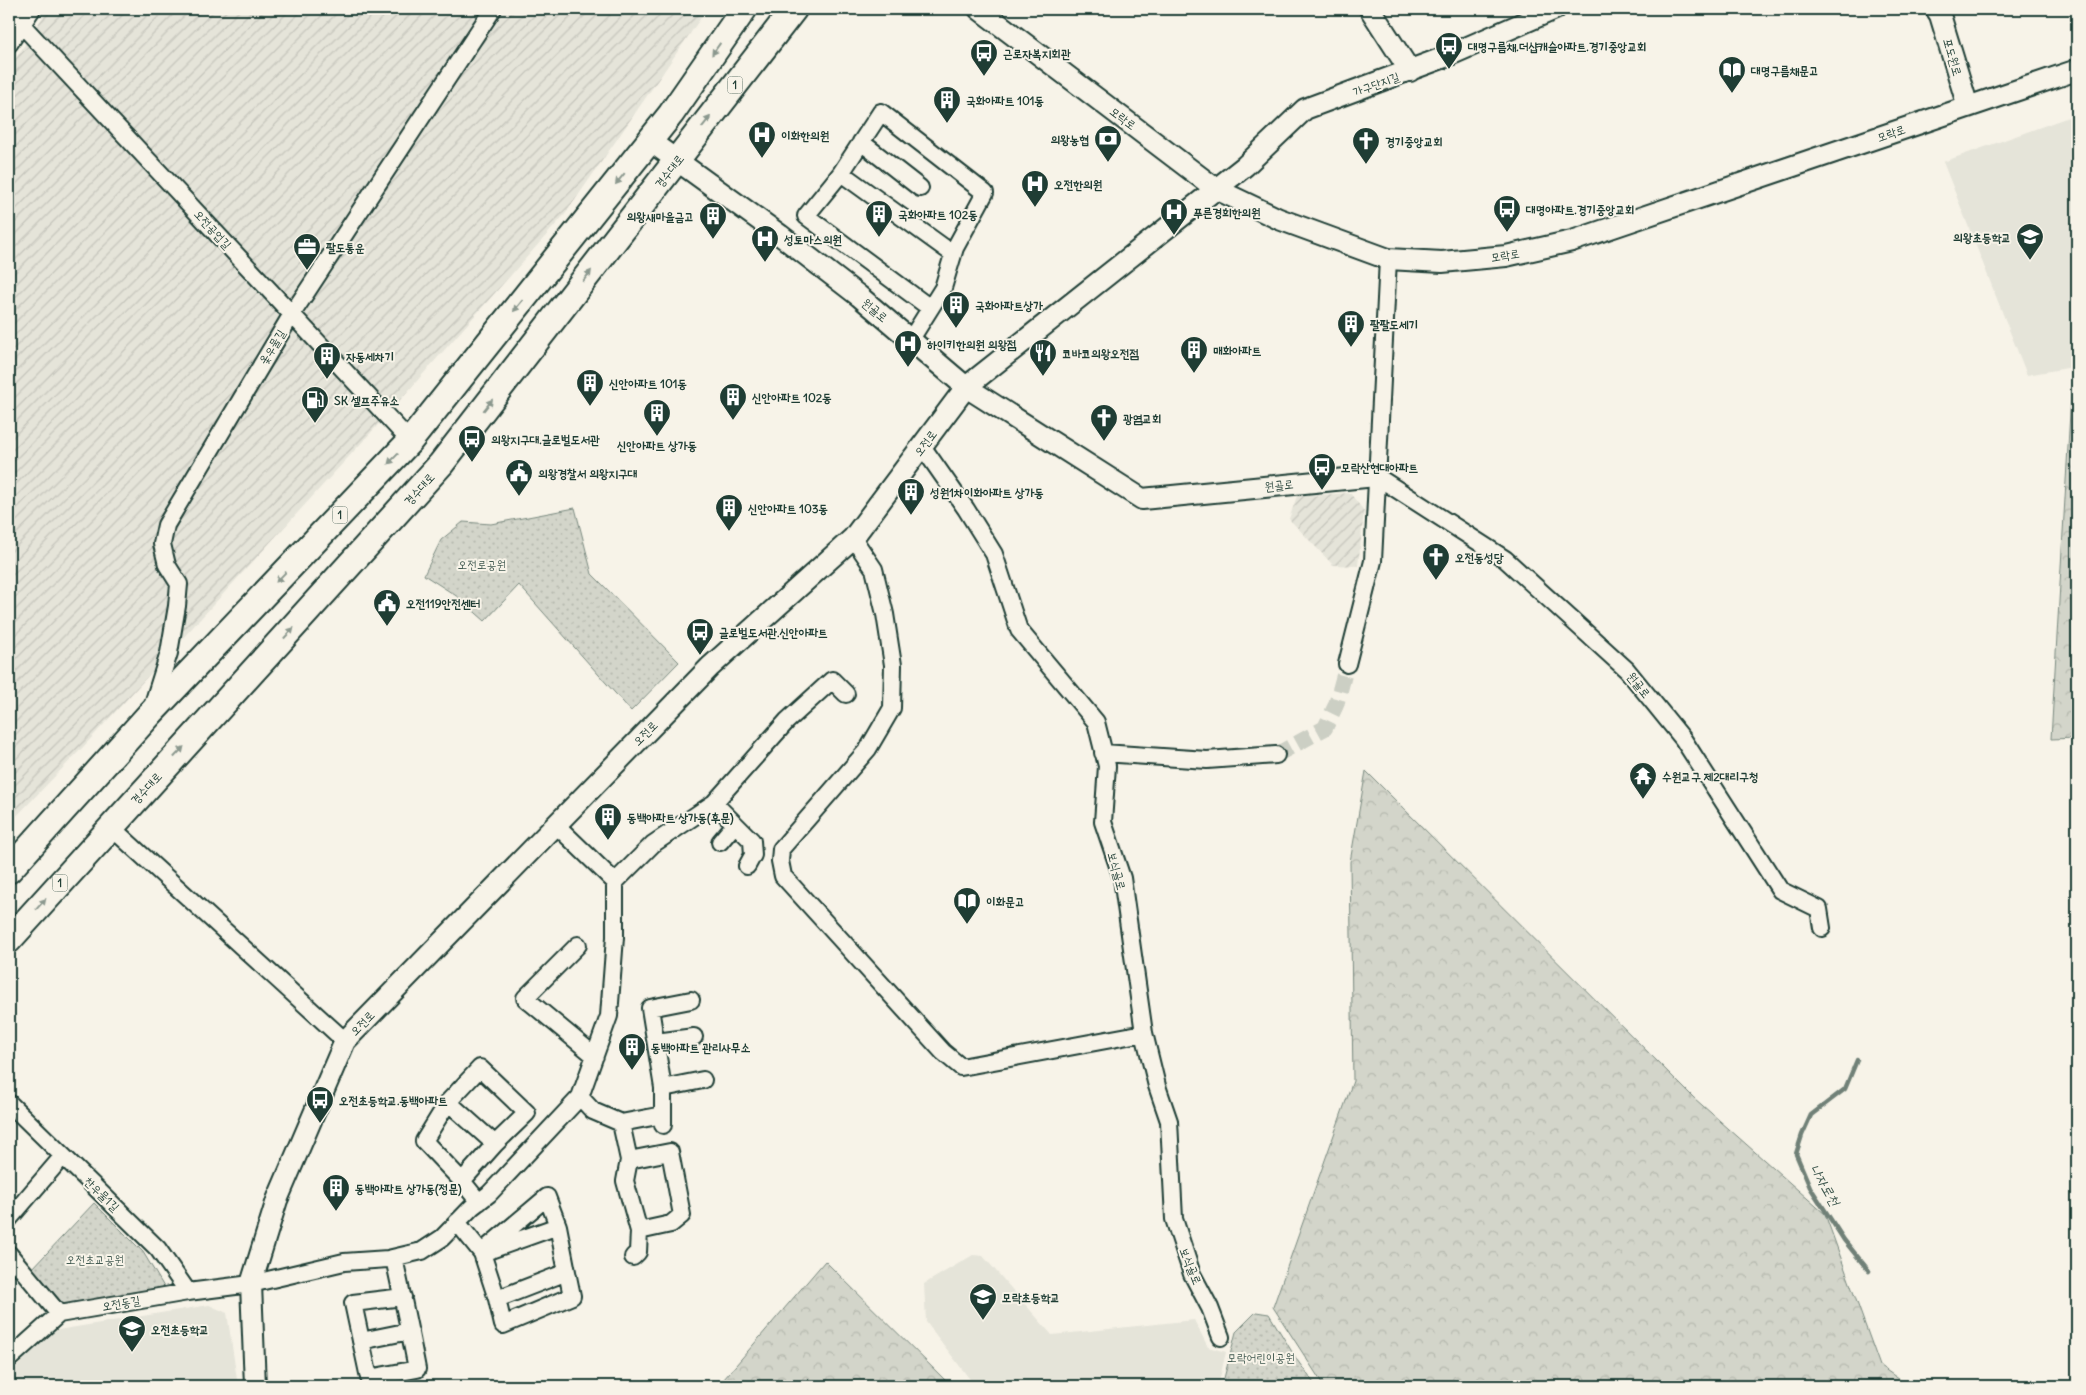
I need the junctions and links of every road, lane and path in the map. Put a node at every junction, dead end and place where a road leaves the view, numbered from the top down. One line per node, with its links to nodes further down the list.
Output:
1 (32, 9): 9 (street)
2 (493, 9): 23 (street, 옻우물길)
3 (744, 9): 14 (main road, 1, one-way to 14)
4 (794, 9): 16 (main road, 경수대로 / 1, one-way to 4)
5 (979, 9): 19 (street, 모락로)
6 (1370, 9): 12 (street)
7 (1555, 9): 12 (street, 가구단지길)
8 (1936, 9): 13 (street, 포도원로)
9 (15, 18): 10 (street); 23 (street, 오전공업길)
10 (9, 44)
11 (2077, 70): 13 (street, 모락로)
12 (1410, 71): 19 (street, 가구단지길)
13 (1968, 107): 21 (street, 모락로)
14 (650, 141): 16 (street, 원골로); 26 (main road, 1, one-way to 26)
15 (861, 142): 17 (street); 18 (street); 20 (street)
16 (677, 161): 24 (street, 원골로); 38 (main road, 경수대로 / 1, one-way to 16)
17 (840, 173): 20 (street); 22 (street)
18 (920, 188)
19 (1216, 189): 21 (street, 모락로); 25 (street, 오전로)
20 (953, 254): 22 (street)
21 (1388, 259): 28 (street)
22 (930, 308): 24 (street)
23 (292, 314): 26 (street, 오전공업길); 32 (street, 옻우물길)
24 (911, 339): 25 (street, 원골로)
25 (966, 387): 27 (street, 오전로); 28 (street, 원골로)
26 (410, 441): 32 (main road, 1, one-way to 32)
27 (922, 446): 29 (street, 오전로); 33 (street, 보식골로)
28 (1376, 476): 30 (street); 43 (street, 원골로)
29 (853, 538): 36 (street, 오전로); 47 (street)
30 (1347, 664)
31 (846, 694): 35 (street)
32 (150, 714): 41 (main road, 1)
33 (1102, 753): 34 (street); 47 (street, 보식골로)
34 (1276, 755)
35 (714, 803): 37 (street); 42 (street)
36 (555, 824): 42 (street); 49 (street, 오전로)
37 (735, 824): 39 (street); 40 (street)
38 (111, 827): 44 (main road, 경수대로 / 1, one-way to 38); 49 (street)
39 (720, 842)
40 (747, 866)
41 (9, 870)
42 (615, 882): 51 (street)
43 (1822, 928)
44 (9, 940)
45 (578, 945): 51 (street)
46 (691, 1000): 50 (street)
47 (1144, 1033): 78 (street, 보식골로)
48 (694, 1037): 50 (street)
49 (345, 1040): 72 (street, 오전로)
50 (656, 1042): 53 (street)
51 (595, 1056): 54 (street)
52 (704, 1080): 53 (street)
53 (663, 1088): 57 (street)
54 (580, 1098): 57 (street); 62 (street, 오전동길)
55 (448, 1102): 58 (street); 58 (street); 61 (street)
56 (9, 1103): 59 (street, 찬우물1길)
57 (622, 1123): 60 (street)
58 (495, 1144): 61 (street)
59 (63, 1156): 63 (street); 73 (street, 찬우물1길)
60 (629, 1160): 66 (street); 66 (street)
61 (462, 1180): 62 (street)
62 (479, 1202): 64 (street, 오전동길)
63 (9, 1219)
64 (457, 1222): 67 (street); 70 (street, 오전동길)
65 (558, 1226): 67 (street); 67 (street); 71 (street)
66 (639, 1231): 69 (street)
67 (482, 1253): 75 (street)
68 (9, 1254): 76 (street)
69 (633, 1257)
70 (394, 1258): 72 (street, 오전동길); 74 (street)
71 (567, 1272): 75 (street); 75 (street)
72 (251, 1284): 73 (street, 오전동길); 81 (street, 오전로)
73 (188, 1292): 76 (street, 오전동길)
74 (403, 1297): 77 (street); 79 (street)
75 (497, 1299)
76 (59, 1314): 80 (street)
77 (410, 1331): 79 (street); 79 (street)
78 (1221, 1337)
79 (361, 1341)
80 (9, 1359)
81 (255, 1386)

